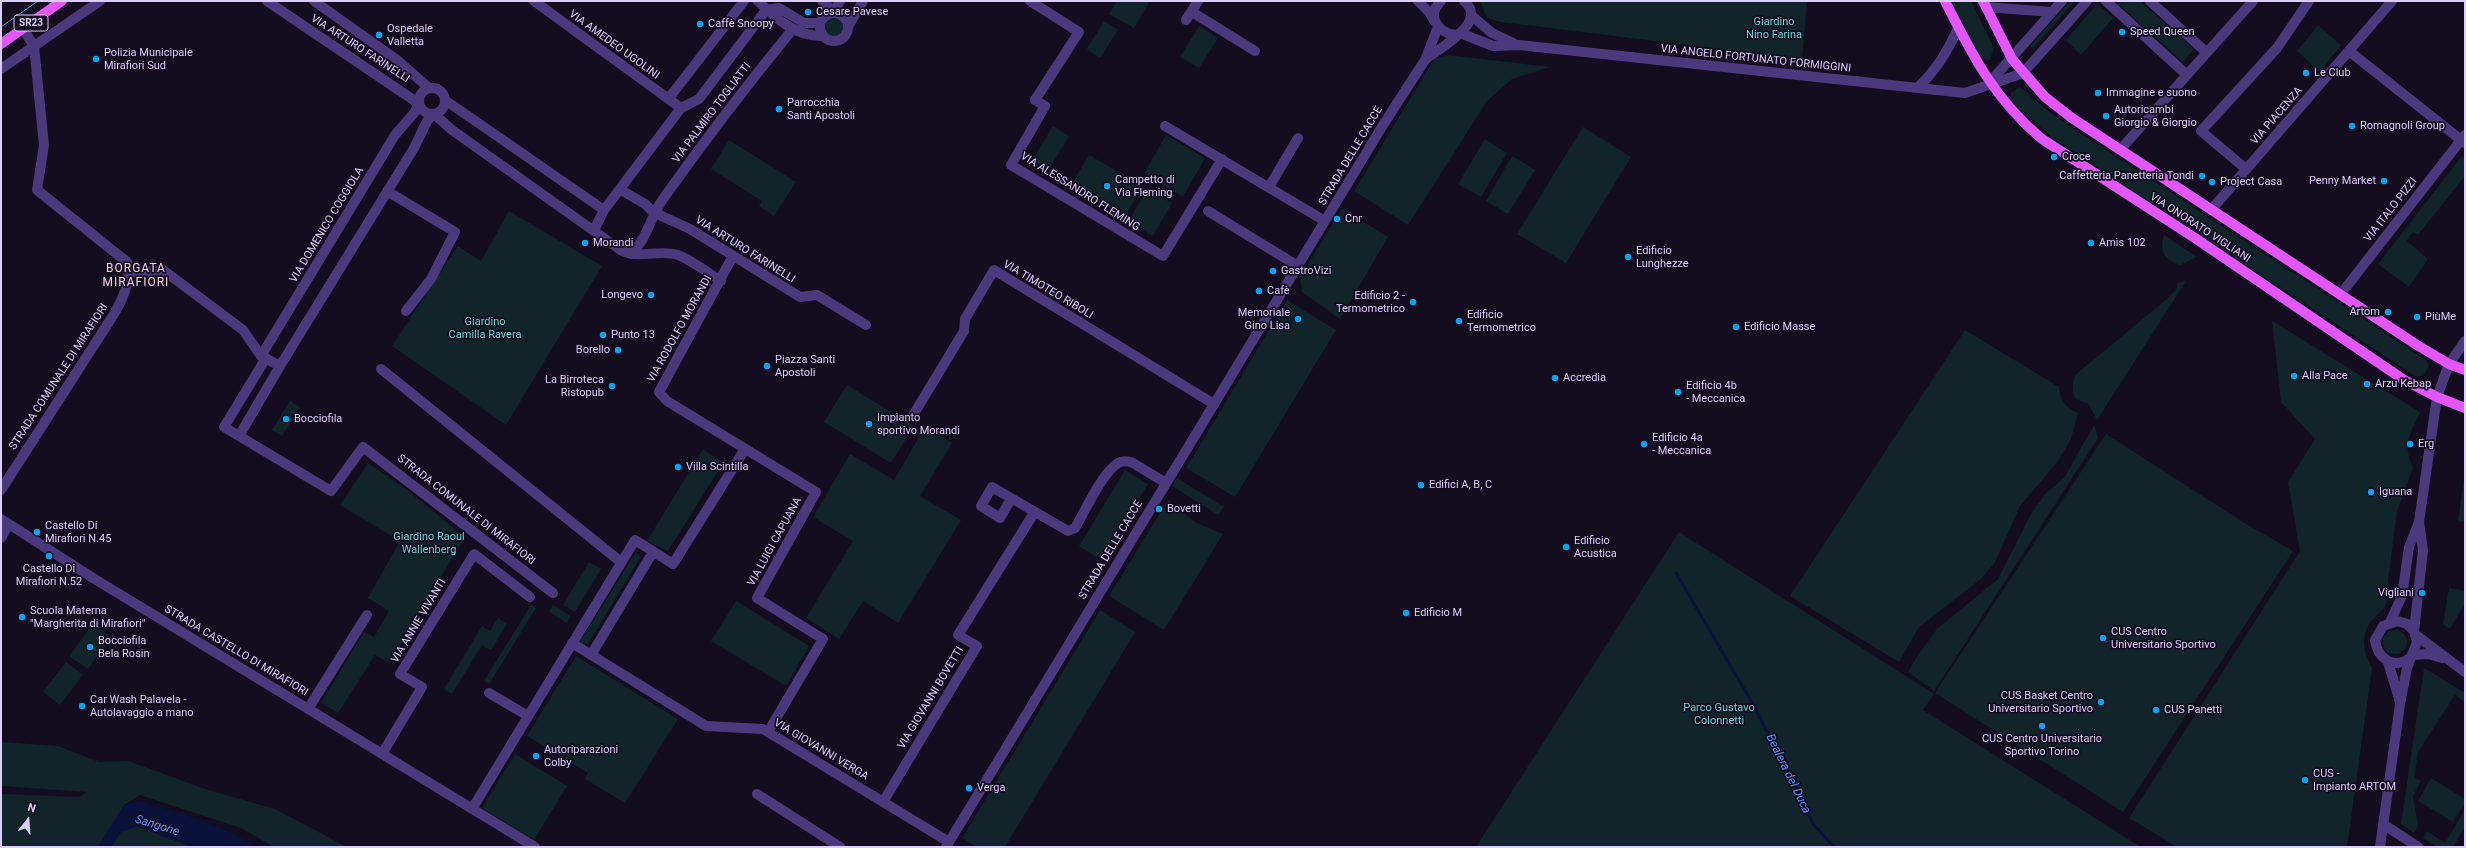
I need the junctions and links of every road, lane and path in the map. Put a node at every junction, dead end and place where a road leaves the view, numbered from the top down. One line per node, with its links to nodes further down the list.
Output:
1 (62, 1): 32 (main road, SR23)
2 (100, 1): 38 (street)
3 (267, 1): 52 (street, VIA ARTURO FARINELLI)
4 (314, 1): 48 (street, VIA ARTURO FARINELLI)
5 (534, 1): 50 (street, VIA AMEDEO UGOLINI)
6 (744, 1): 50 (street)
7 (758, 1): 25 (street)
8 (822, 1): 26 (street)
9 (840, 1): 26 (street)
10 (863, 1): 29 (street)
11 (1030, 1): 59 (street, VIA ALESSANDRO FLEMING)
12 (1198, 1): 39 (street)
13 (1418, 1): 30 (street)
14 (1441, 1): 30 (street, STRADA DELLE CACCE)
15 (1945, 1): 31 (main road, VIA ONORATO VIGLIANI)
16 (2062, 1): 27 (street)
17 (2087, 1): 45 (street)
18 (2106, 1): 46 (street)
19 (2150, 1): 41 (street)
20 (2253, 1): 41 (street)
21 (2309, 1): 60 (street)
22 (2392, 1): 40 (street, VIA PIACENZA)
23 (1984, 4): 27 (street); 42 (main road, VIA ONORATO VIGLIANI)
24 (1469, 6): 34 (street, STRADA DELLE CACCE); 37 (street, VIA ANGELO FORTUNATO FORMIGGINI)
25 (766, 10): 28 (street); 33 (street); 53 (street, VIA PALMIRO TOGLIATTI)
26 (834, 12): 28 (street); 29 (street)
27 (2052, 12): 42 (street)
28 (820, 23): 35 (street)
29 (849, 25): 35 (street)
30 (1437, 25): 34 (street); 43 (street, STRADA DELLE CACCE)
31 (1958, 28): 47 (main road, VIA ONORATO VIGLIANI); 49 (street)
32 (23, 29): 36 (main road, SR23); 38 (street)
33 (792, 30): 35 (street); 66 (street, VIA PALMIRO TOGLIATTI)
34 (1459, 34): 37 (street, VIA ANGELO FORTUNATO FORMIGGINI); 43 (street, STRADA DELLE CACCE)
35 (823, 36)
36 (1, 44)
37 (1519, 45): 49 (street, VIA ANGELO FORTUNATO FORMIGGINI)
38 (34, 46): 44 (street); 73 (street)
39 (1255, 51)
40 (2349, 51): 57 (street, VIA ITALO PIZZI); 60 (street, VIA PIACENZA)
41 (2207, 53): 46 (street)
42 (2012, 59): 45 (main road, VIA ONORATO VIGLIANI); 47 (street)
43 (1425, 60): 68 (street, STRADA DELLE CACCE)
44 (1, 69)
45 (2023, 73): 47 (street, VIA ANGELO FORTUNATO FORMIGGINI); 58 (main road, VIA ONORATO VIGLIANI)
46 (2187, 75): 58 (street)
47 (1989, 83): 49 (street, VIA ANGELO FORTUNATO FORMIGGINI); 84 (main road, VIA ONORATO VIGLIANI)
48 (429, 88): 51 (street, VIA ARTURO FARINELLI); 52 (street)
49 (1917, 88)
50 (669, 98): 53 (street, VIA AMEDEO UGOLINI)
51 (445, 100): 54 (street); 64 (street, VIA ARTURO FARINELLI)
52 (418, 104): 54 (street, VIA ARTURO FARINELLI); 79 (street, VIA DOMENICO COGGIOLA)
53 (681, 108): 62 (street, VIA PALMIRO TOGLIATTI)
54 (434, 114): 63 (street); 69 (street, VIA ARTURO FARINELLI)
55 (1165, 126): 59 (street)
56 (1298, 138): 61 (street)
57 (2464, 139): 75 (street, VIA ITALO PIZZI)
58 (2120, 150): 65 (main road, VIA ONORATO VIGLIANI)
59 (1222, 159): 61 (street)
60 (2246, 169): 65 (street, VIA PIACENZA)
61 (1269, 188): 68 (street)
62 (621, 190): 64 (street); 66 (street, VIA ARTURO FARINELLI)
63 (387, 191): 76 (street); 81 (street)
64 (604, 210): 69 (street)
65 (2211, 210): 75 (main road, VIA ONORATO VIGLIANI)
66 (653, 212): 70 (street); 71 (street, VIA ARTURO FARINELLI)
67 (1208, 212): 72 (street)
68 (1325, 221): 72 (street, STRADA DELLE CACCE)
69 (594, 230): 70 (street, VIA ARTURO FARINELLI)
70 (631, 254): 74 (street)
71 (732, 256): 74 (street, VIA RODOLFO MORANDI); 77 (street, VIA ARTURO FARINELLI)
72 (1298, 266): 85 (street, STRADA DELLE CACCE)
73 (130, 272): 79 (street); 92 (street, STRADA COMUNALE DI MIRAFIORI)
74 (721, 281): 90 (street, VIA RODOLFO MORANDI)
75 (2340, 295): 80 (main road, VIA ONORATO VIGLIANI)
76 (406, 311)
77 (866, 325)
78 (2465, 342): 80 (street)
79 (264, 357): 81 (street); 88 (street, VIA DOMENICO COGGIOLA)
80 (2449, 364): 83 (main road, VIA ONORATO VIGLIANI); 84 (street)
81 (280, 366): 88 (street)
82 (381, 369): 99 (street)
83 (2465, 370)
84 (2437, 397): 86 (main road, VIA ONORATO VIGLIANI); 96 (street)
85 (1214, 404): 87 (street, VIA TIMOTEO RIBOLI); 91 (street, STRADA DELLE CACCE)
86 (2465, 408)
87 (912, 417)
88 (239, 436): 89 (street, VIA DOMENICO COGGIOLA)
89 (363, 447): 100 (street, STRADA COMUNALE DI MIRAFIORI)
90 (745, 449): 98 (street); 115 (street, VIA LUIGI CAPUANA)
91 (1166, 483): 94 (street); 121 (street, STRADA DELLE CACCE)
92 (1, 490)
93 (1011, 499): 94 (street)
94 (1034, 513): 118 (street, VIA GIOVANNI BOVETTI)
95 (5, 522): 97 (street, STRADA CASTELLO DI MIRAFIORI); 113 (street, STRADA CASTELLO DI MIRAFIORI)
96 (2419, 522): 103 (street); 104 (street)
97 (1, 538)
98 (653, 552): 99 (street); 106 (street)
99 (621, 562): 105 (street)
100 (553, 593)
101 (530, 597): 116 (street, VIA ANNIE VIVANTI)
102 (368, 615): 113 (street, STRADA CASTELLO DI MIRAFIORI)
103 (2390, 622): 104 (street); 109 (street)
104 (2415, 633): 107 (street); 108 (street)
105 (572, 643): 106 (street); 114 (street)
106 (591, 655): 115 (street, VIA GIOVANNI VERGA)
107 (2411, 657): 108 (street); 109 (street); 112 (street)
108 (2444, 658): 110 (street)
109 (2388, 662): 112 (street)
110 (2465, 672)
111 (489, 692): 114 (street)
112 (2400, 704): 120 (street)
113 (308, 709): 116 (street, STRADA CASTELLO DI MIRAFIORI)
114 (528, 716): 119 (street)
115 (768, 732): 118 (street, VIA GIOVANNI VERGA)
116 (382, 754): 119 (street, STRADA CASTELLO DI MIRAFIORI)
117 (757, 794): 123 (street)
118 (883, 802): 121 (street, VIA GIOVANNI VERGA)
119 (472, 809): 122 (street, STRADA CASTELLO DI MIRAFIORI)
120 (2383, 824): 124 (street); 125 (street)
121 (947, 844)
122 (535, 847)
123 (840, 847)
124 (2380, 847)
125 (2418, 847)

